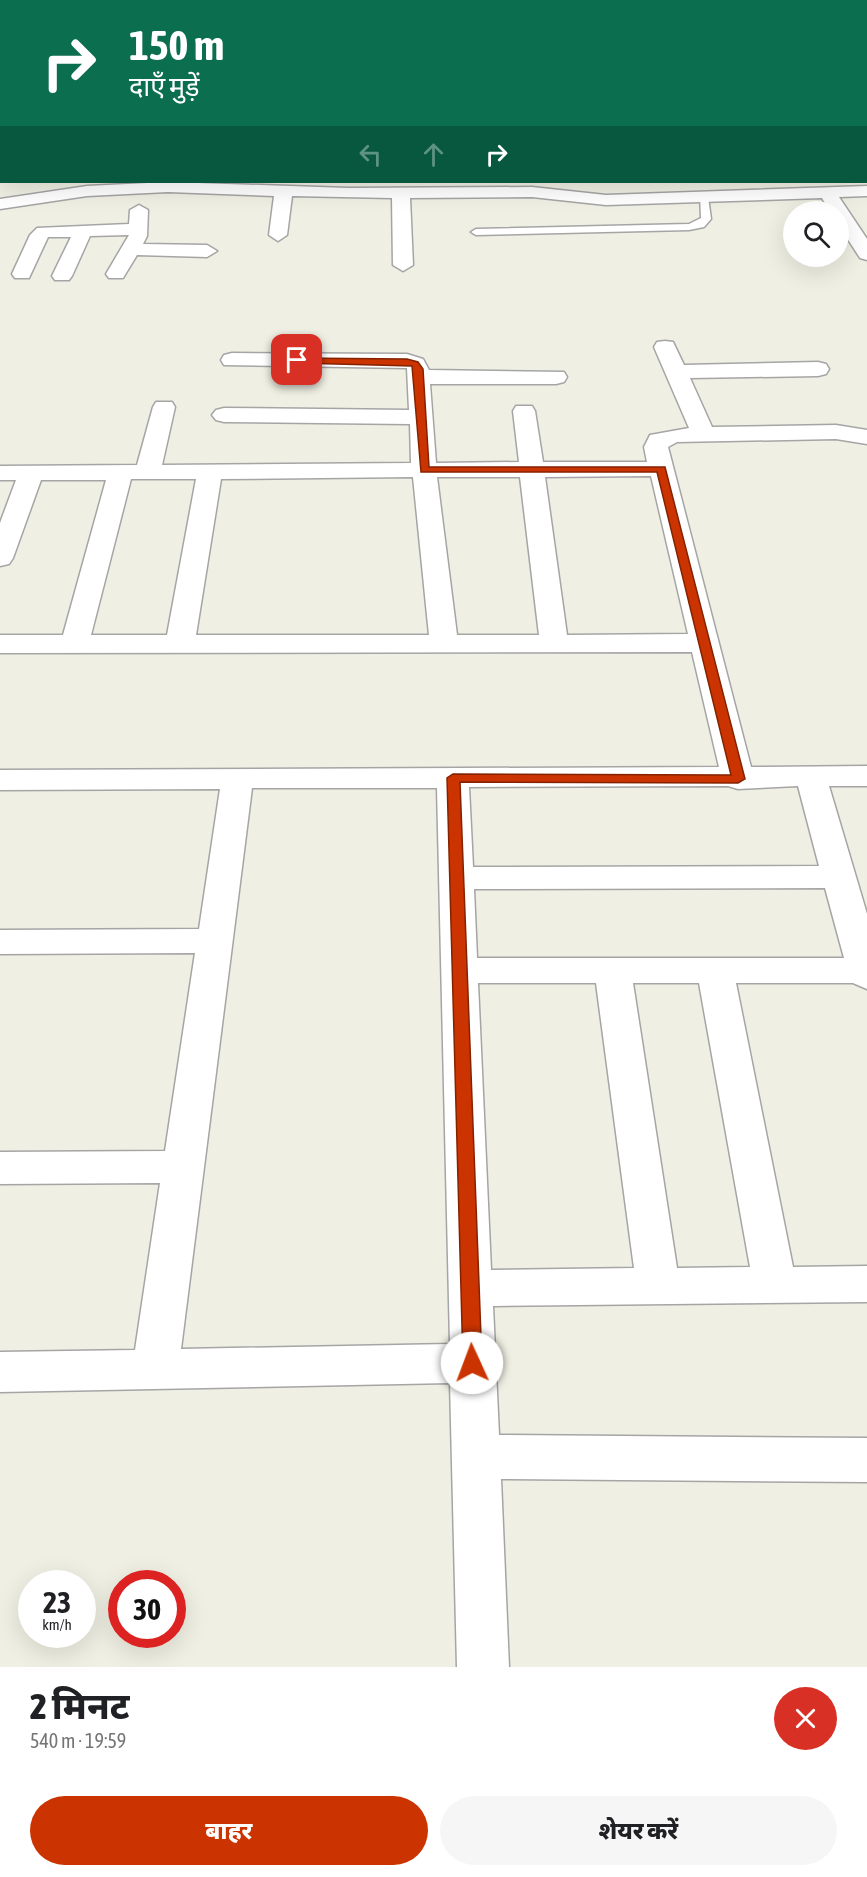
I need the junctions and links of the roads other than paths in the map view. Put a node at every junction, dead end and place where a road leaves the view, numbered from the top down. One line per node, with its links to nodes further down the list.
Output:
1 (138, 185): 2 (street); 10 (street); 11 (street)
2 (258, 185): 5 (street)
3 (349, 187): 5 (street); 8 (street)
4 (440, 187): 8 (street); 9 (street)
5 (284, 190): 14 (street)
6 (867, 191): 7 (street)
7 (827, 192): 9 (street); 17 (street)
8 (401, 193): 18 (street)
9 (703, 197): 13 (lane)
10 (0, 204)
11 (139, 229): 12 (street); 15 (street)
12 (84, 230): 19 (street); 21 (street)
13 (476, 232)
14 (278, 235)
15 (132, 249): 16 (street); 20 (street)
16 (207, 250)
17 (867, 254)
18 (404, 265)
19 (22, 274)
20 (116, 274)
21 (62, 276)
22 (666, 347): 25 (street)
23 (232, 360): 26 (street)
24 (818, 369): 25 (street)
25 (676, 372): 32 (street)
26 (419, 377): 27 (street); 31 (street)
27 (556, 377)
28 (164, 407): 38 (street)
29 (524, 411): 36 (street)
30 (224, 415): 31 (street)
31 (421, 417): 35 (street)
32 (703, 434): 33 (street); 34 (street)
33 (867, 437)
34 (661, 469): 36 (street); 47 (street)
35 (424, 470): 36 (street); 39 (street); 44 (street)
36 (532, 470): 45 (street)
37 (121, 471): 38 (street); 41 (street); 49 (street)
38 (148, 471): 39 (street)
39 (210, 471): 46 (street)
40 (0, 473): 41 (street)
41 (31, 473): 42 (street)
42 (6, 529): 43 (street)
43 (0, 558)
44 (444, 641): 45 (street); 46 (street)
45 (554, 641): 47 (street)
46 (180, 643): 49 (street)
47 (704, 643): 54 (street)
48 (0, 644): 49 (street)
49 (75, 644)
50 (867, 776): 51 (street)
51 (811, 777): 54 (street); 56 (street)
52 (453, 778): 53 (street); 54 (street); 57 (street)
53 (237, 779): 55 (street); 58 (street)
54 (738, 779)
55 (0, 780)
56 (839, 877): 57 (street); 63 (street)
57 (456, 878): 61 (street)
58 (215, 941): 59 (street); 64 (street)
59 (0, 942)
60 (715, 970): 62 (street); 63 (street); 66 (street)
61 (459, 971): 62 (street); 69 (street)
62 (613, 971): 68 (street)
63 (866, 973)
64 (183, 1167): 65 (street); 71 (street)
65 (0, 1168)
66 (774, 1284): 67 (street); 68 (street)
67 (867, 1284)
68 (658, 1286): 69 (street)
69 (470, 1288): 70 (street)
70 (472, 1363): 71 (street); 73 (street)
71 (155, 1370): 72 (street)
72 (0, 1372)
73 (476, 1457): 74 (street); 75 (street)
74 (867, 1460)
75 (483, 1667)

